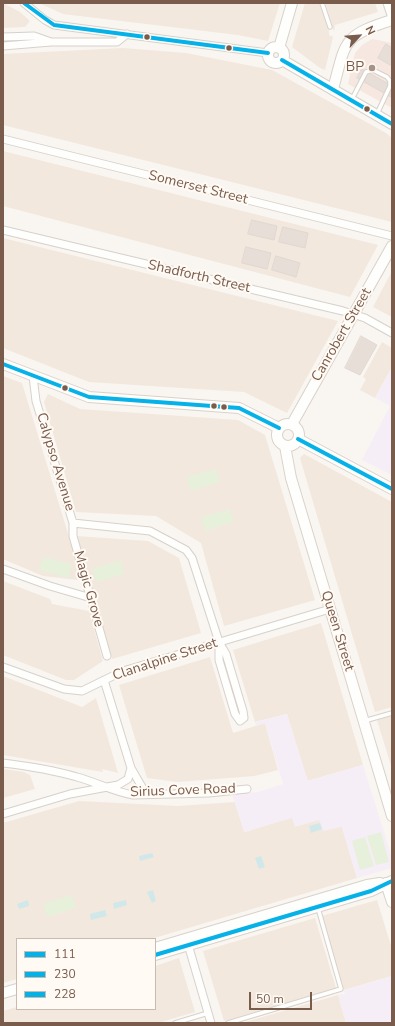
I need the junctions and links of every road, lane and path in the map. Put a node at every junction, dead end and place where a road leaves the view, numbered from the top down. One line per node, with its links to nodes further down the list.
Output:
1 (24, 3): 7 (street)
2 (292, 3): 11 (street)
3 (322, 3): 6 (lane)
4 (387, 3): 5 (street)
5 (392, 19): 14 (street)
6 (330, 27)
7 (127, 34): 9 (street); 12 (street)
8 (3, 37): 9 (street)
9 (51, 42): 10 (street)
10 (3, 46)
11 (279, 48): 12 (street); 13 (street)
12 (268, 53): 13 (street)
13 (282, 60): 14 (street)
14 (333, 89): 15 (street)
15 (351, 100): 16 (street); 16 (lane)
16 (377, 114): 17 (street)
17 (392, 124)
18 (3, 139): 20 (street, Somerset Street)
19 (3, 230): 22 (street, Shadforth Street)
20 (392, 236)
21 (392, 246): 22 (street, Canrobert Street)
22 (354, 314): 23 (street, Shadforth Street); 26 (street, Canrobert Street)
23 (392, 333)
24 (3, 364): 25 (street)
25 (33, 376): 27 (street); 31 (street, Calypso Avenue)
26 (292, 424): 27 (street); 28 (street)
27 (278, 428): 29 (street)
28 (298, 439): 29 (street); 30 (street)
29 (286, 446): 34 (street, Queen Street)
30 (392, 489)
31 (73, 522): 33 (street, Magic Grove); 35 (street, Calypso Avenue)
32 (3, 569): 33 (street)
33 (91, 598): 36 (street, Magic Grove)
34 (330, 609): 35 (street, Clanalpine Street); 40 (street, Queen Street)
35 (219, 642): 35 (street, Calypso Avenue); 38 (street, Clanalpine Street)
36 (107, 656)
37 (3, 667): 38 (street, Clanalpine Street)
38 (104, 680): 42 (street)
39 (392, 713): 40 (lane)
40 (364, 721): 47 (street, Queen Street)
41 (3, 763): 43 (street, Sirius Cove Road)
42 (131, 768): 43 (street); 45 (street)
43 (110, 787): 45 (street, Sirius Cove Road); 46 (street)
44 (247, 789): 45 (street, Sirius Cove Road)
45 (146, 794)
46 (3, 814)
47 (392, 816)
48 (389, 882): 49 (street); 50 (street); 51 (street)
49 (392, 902)
50 (318, 907): 51 (street); 61 (lane)
51 (187, 942): 52 (street); 53 (street); 58 (street)
52 (156, 948)
53 (156, 955)
54 (16, 989): 55 (street)
55 (3, 993)
56 (16, 996): 57 (street)
57 (3, 1000)
58 (208, 1013): 59 (lane); 60 (street)
59 (175, 1023)
60 (211, 1023)
61 (228, 1023)

